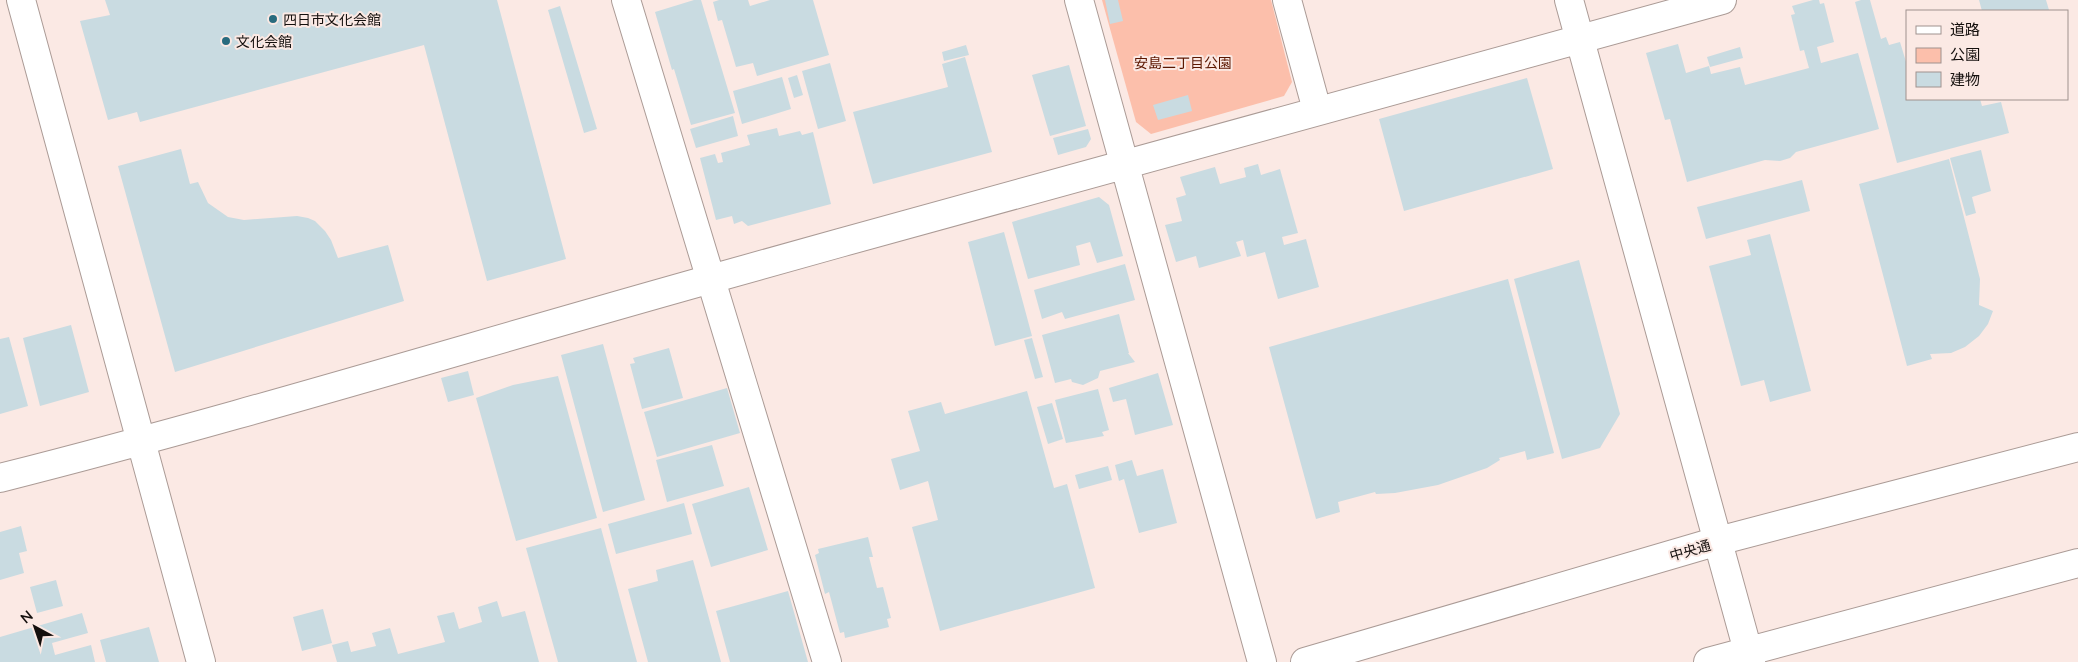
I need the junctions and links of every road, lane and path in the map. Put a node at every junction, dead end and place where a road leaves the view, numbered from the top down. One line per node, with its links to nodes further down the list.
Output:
1 (21, 0): 11 (street)
2 (626, 0): 10 (street)
3 (1079, 0): 9 (street)
4 (1287, 0): 8 (street)
5 (1569, 0): 7 (street)
6 (1722, 0): 7 (street)
7 (1580, 39): 8 (street); 14 (street)
8 (1317, 110): 9 (street)
9 (1124, 163): 10 (street); 19 (street)
10 (712, 278): 11 (street); 18 (street)
11 (142, 442): 13 (street); 17 (street)
12 (2078, 447): 14 (street, 中央通)
13 (0, 478)
14 (1718, 541): 16 (street); 20 (street, 中央通)
15 (2078, 563): 16 (street)
16 (1750, 656): 21 (street)
17 (201, 662)
18 (827, 662)
19 (1262, 662)
20 (1305, 662)
21 (1708, 662)

